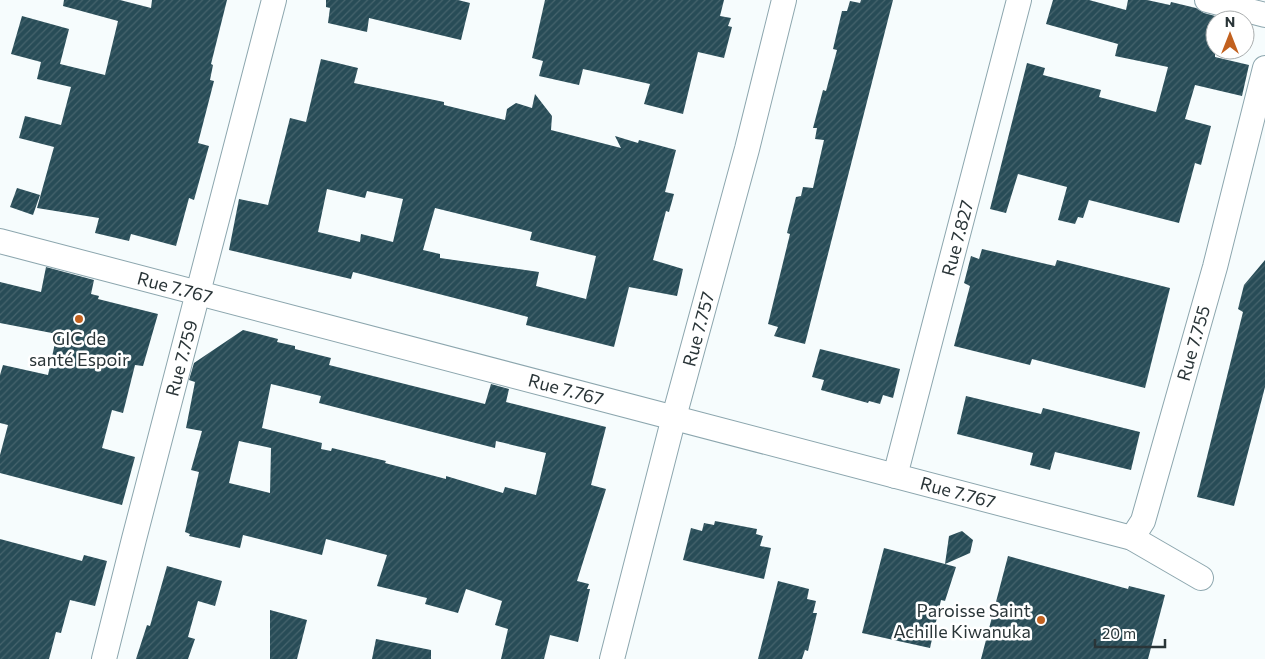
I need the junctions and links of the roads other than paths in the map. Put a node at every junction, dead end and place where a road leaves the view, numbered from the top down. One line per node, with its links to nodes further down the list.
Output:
1 (274, 0): 8 (street, Rue 7.759)
2 (784, 0): 9 (street, Rue 7.757)
3 (1019, 0): 10 (street, Rue 7.827)
4 (1207, 0): 5 (street)
5 (1265, 15)
6 (1265, 68): 11 (street, Rue 7.755)
7 (0, 241): 8 (street, Rue 7.767)
8 (198, 293): 9 (street, Rue 7.767); 13 (street, Rue 7.759)
9 (674, 417): 10 (street, Rue 7.767); 14 (street, Rue 7.757)
10 (895, 476): 11 (street, Rue 7.767)
11 (1132, 538): 12 (street)
12 (1201, 578)
13 (104, 659)
14 (612, 659)

